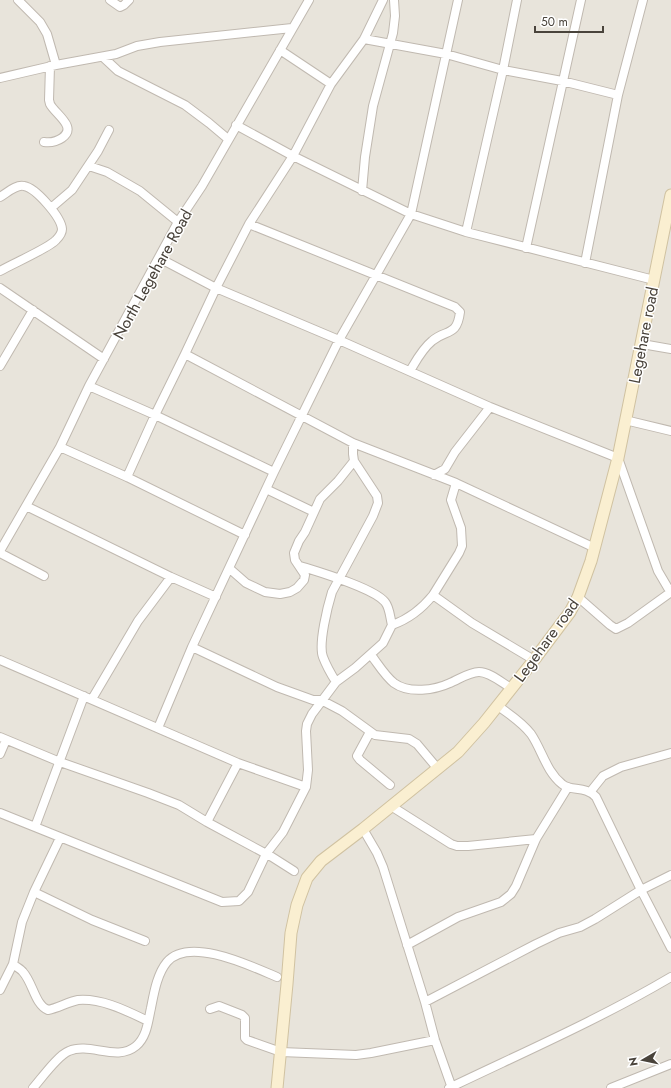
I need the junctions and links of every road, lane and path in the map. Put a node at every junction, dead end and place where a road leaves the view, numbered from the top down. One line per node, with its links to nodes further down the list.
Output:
1 (18, 0): 17 (street)
2 (110, 0): 3 (street)
3 (129, 0)
4 (309, 0): 11 (street, North Legehare Road)
5 (383, 0): 12 (street)
6 (394, 0): 13 (street)
7 (458, 0): 15 (street)
8 (517, 0): 18 (street)
9 (581, 0): 20 (street)
10 (643, 0): 22 (street)
11 (292, 28): 14 (street, North Legehare Road); 16 (street)
12 (364, 39): 13 (street); 21 (street)
13 (390, 44): 15 (street); 29 (street)
14 (280, 50): 21 (street); 23 (street, North Legehare Road)
15 (446, 54): 18 (street); 33 (street)
16 (102, 57): 17 (street); 25 (street)
17 (53, 66): 19 (street); 26 (street)
18 (504, 70): 20 (street); 36 (street)
19 (0, 78)
20 (562, 81): 22 (street); 37 (street)
21 (331, 84): 27 (street)
22 (618, 95): 39 (street)
23 (236, 126): 25 (street, North Legehare Road); 27 (street)
24 (109, 130): 28 (street)
25 (228, 139): 34 (street, North Legehare Road)
26 (44, 142)
27 (293, 156): 29 (street); 35 (street)
28 (89, 166): 32 (street); 34 (street)
29 (362, 191): 33 (street)
30 (671, 195): 42 (main road, Legehare road)
31 (0, 197): 32 (street)
32 (51, 208): 40 (street)
33 (411, 214): 36 (street); 41 (street)
34 (178, 222): 38 (street, North Legehare Road)
35 (249, 224): 41 (street); 44 (street)
36 (466, 232): 37 (street)
37 (526, 248): 39 (street)
38 (159, 258): 44 (street); 50 (street, North Legehare Road)
39 (584, 263): 42 (street)
40 (0, 271)
41 (376, 276): 46 (street); 52 (street)
42 (654, 280): 47 (main road, Legehare road)
43 (0, 288): 45 (street)
44 (216, 288): 46 (street); 49 (street)
45 (33, 310): 50 (street); 51 (street)
46 (339, 340): 52 (street); 56 (street)
47 (642, 344): 48 (street); 57 (main road, Legehare road)
48 (671, 349)
49 (185, 354): 55 (street); 56 (street)
50 (104, 359): 53 (street, North Legehare Road)
51 (0, 366)
52 (410, 371): 54 (street)
53 (89, 386): 55 (street); 60 (street, North Legehare Road)
54 (490, 407): 61 (street); 64 (street)
55 (155, 415): 63 (street); 65 (street)
56 (302, 416): 59 (street); 63 (street)
57 (625, 420): 58 (street); 61 (main road, Legehare road)
58 (671, 431)
59 (353, 443): 62 (street); 64 (street)
60 (60, 447): 65 (street); 68 (street, North Legehare Road)
61 (618, 458): 71 (main road, Legehare road); 78 (street)
62 (354, 461): 69 (street); 77 (street)
63 (274, 472): 67 (street)
64 (434, 475): 66 (street)
65 (127, 477): 70 (street)
66 (456, 483): 71 (street); 79 (street)
67 (266, 489): 69 (street); 70 (street)
68 (26, 506): 72 (street, North Legehare Road); 76 (street)
69 (314, 512): 73 (street)
70 (245, 535): 74 (street)
71 (595, 548): 80 (main road, Legehare road)
72 (0, 552): 75 (street)
73 (300, 566): 74 (street); 77 (street)
74 (230, 568): 81 (street)
75 (44, 576)
76 (171, 577): 81 (street); 89 (street)
77 (339, 579): 82 (street); 87 (street)
78 (671, 591): 80 (street)
79 (433, 595): 82 (street); 86 (street)
80 (578, 597): 86 (main road, Legehare road)
81 (216, 598): 83 (street)
82 (392, 625): 84 (street)
83 (192, 647): 90 (street); 92 (street)
84 (370, 655): 87 (street); 88 (street)
85 (0, 660): 89 (street)
86 (534, 660): 88 (main road, Legehare road)
87 (336, 682): 90 (street)
88 (511, 688): 91 (main road, Legehare road)
89 (88, 697): 92 (street); 97 (street)
90 (321, 700): 93 (street); 101 (street)
91 (498, 706): 99 (main road, Legehare road); 102 (street)
92 (158, 728): 98 (street)
93 (370, 732): 99 (street); 100 (street)
94 (3, 739): 96 (street); 97 (street)
95 (671, 753): 103 (street)
96 (0, 754)
97 (60, 762): 106 (street); 107 (street)
98 (238, 763): 101 (street); 106 (street)
99 (438, 769): 104 (main road, Legehare road)
100 (390, 785)
101 (306, 787): 111 (street)
102 (568, 787): 103 (street); 110 (street)
103 (591, 791): 114 (street)
104 (391, 806): 108 (main road, Legehare road); 110 (street)
105 (0, 813): 107 (street)
106 (207, 822): 111 (street)
107 (36, 827): 109 (street)
108 (363, 829): 117 (street); 121 (main road, Legehare road)
109 (60, 838): 111 (street); 115 (street)
110 (536, 838): 117 (street)
111 (269, 856): 112 (street)
112 (294, 871)
113 (671, 875): 114 (street)
114 (641, 890): 118 (street); 123 (street)
115 (34, 892): 116 (street); 119 (street)
116 (145, 941)
117 (407, 945): 123 (street)
118 (671, 948)
119 (13, 964): 122 (street); 125 (street)
120 (671, 977): 131 (street)
121 (284, 979): 125 (street); 127 (main road)
122 (0, 990)
123 (425, 1002): 126 (street)
124 (210, 1009): 127 (street)
125 (148, 1021): 129 (street)
126 (435, 1040): 127 (street); 131 (street)
127 (281, 1052): 130 (main road)
128 (671, 1064): 132 (street)
129 (34, 1088)
130 (277, 1088)
131 (451, 1088)
132 (611, 1088)

